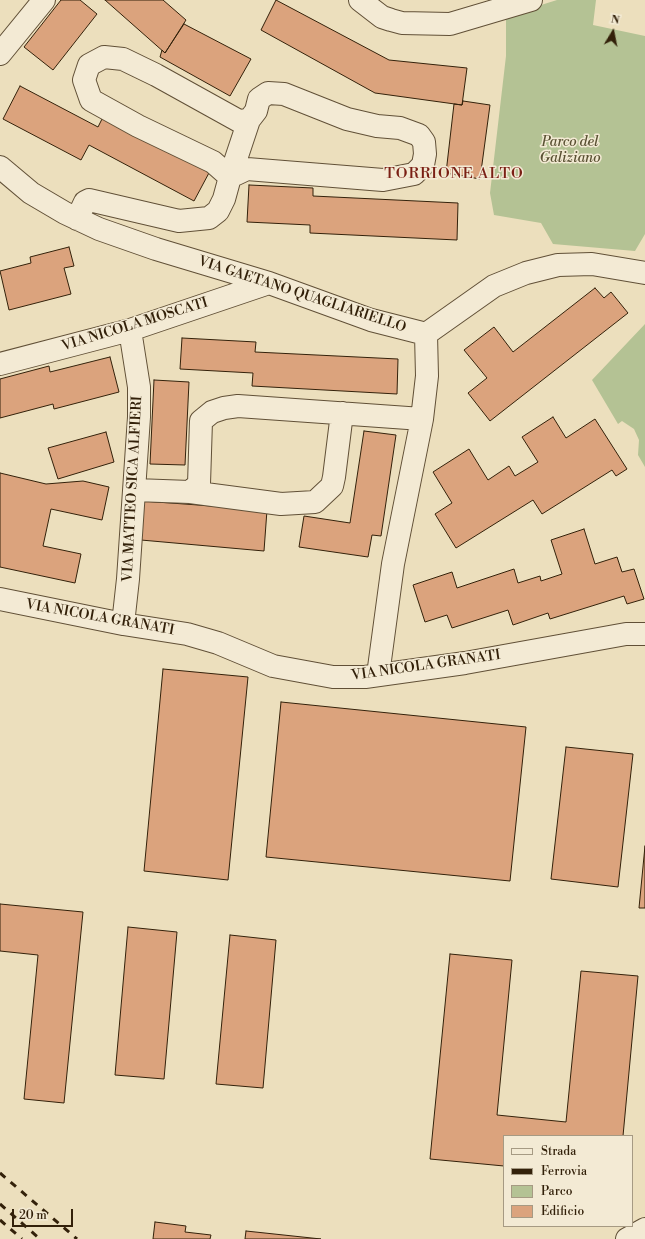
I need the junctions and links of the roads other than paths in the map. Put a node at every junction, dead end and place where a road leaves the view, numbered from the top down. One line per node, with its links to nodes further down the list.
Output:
1 (44, 0): 4 (street)
2 (360, 0): 3 (street)
3 (531, 0)
4 (0, 54)
5 (249, 120): 7 (street); 7 (street); 7 (street)
6 (0, 168): 8 (street, VIA GAETANO QUAGLIARIELLO)
7 (230, 177): 8 (street)
8 (77, 219): 10 (street, VIA GAETANO QUAGLIARIELLO)
9 (637, 272): 11 (street); 13 (street)
10 (269, 283): 12 (street, VIA NICOLA MOSCATI); 13 (street, VIA GAETANO QUAGLIARIELLO)
11 (645, 286)
12 (130, 330): 14 (street, VIA NICOLA MOSCATI); 17 (street, VIA MATTEO SICA ALFIERI)
13 (426, 334): 16 (street)
14 (0, 364)
15 (342, 413): 16 (street); 18 (street); 18 (street)
16 (422, 419): 22 (street)
17 (135, 490): 18 (street); 20 (street, VIA MATTEO SICA ALFIERI)
18 (190, 492)
19 (0, 599): 20 (street, VIA NICOLA GRANATI)
20 (123, 624): 22 (street, VIA NICOLA GRANATI)
21 (645, 634): 22 (street, VIA NICOLA GRANATI)
22 (378, 675)
23 (645, 1229): 24 (street)
24 (627, 1239)

